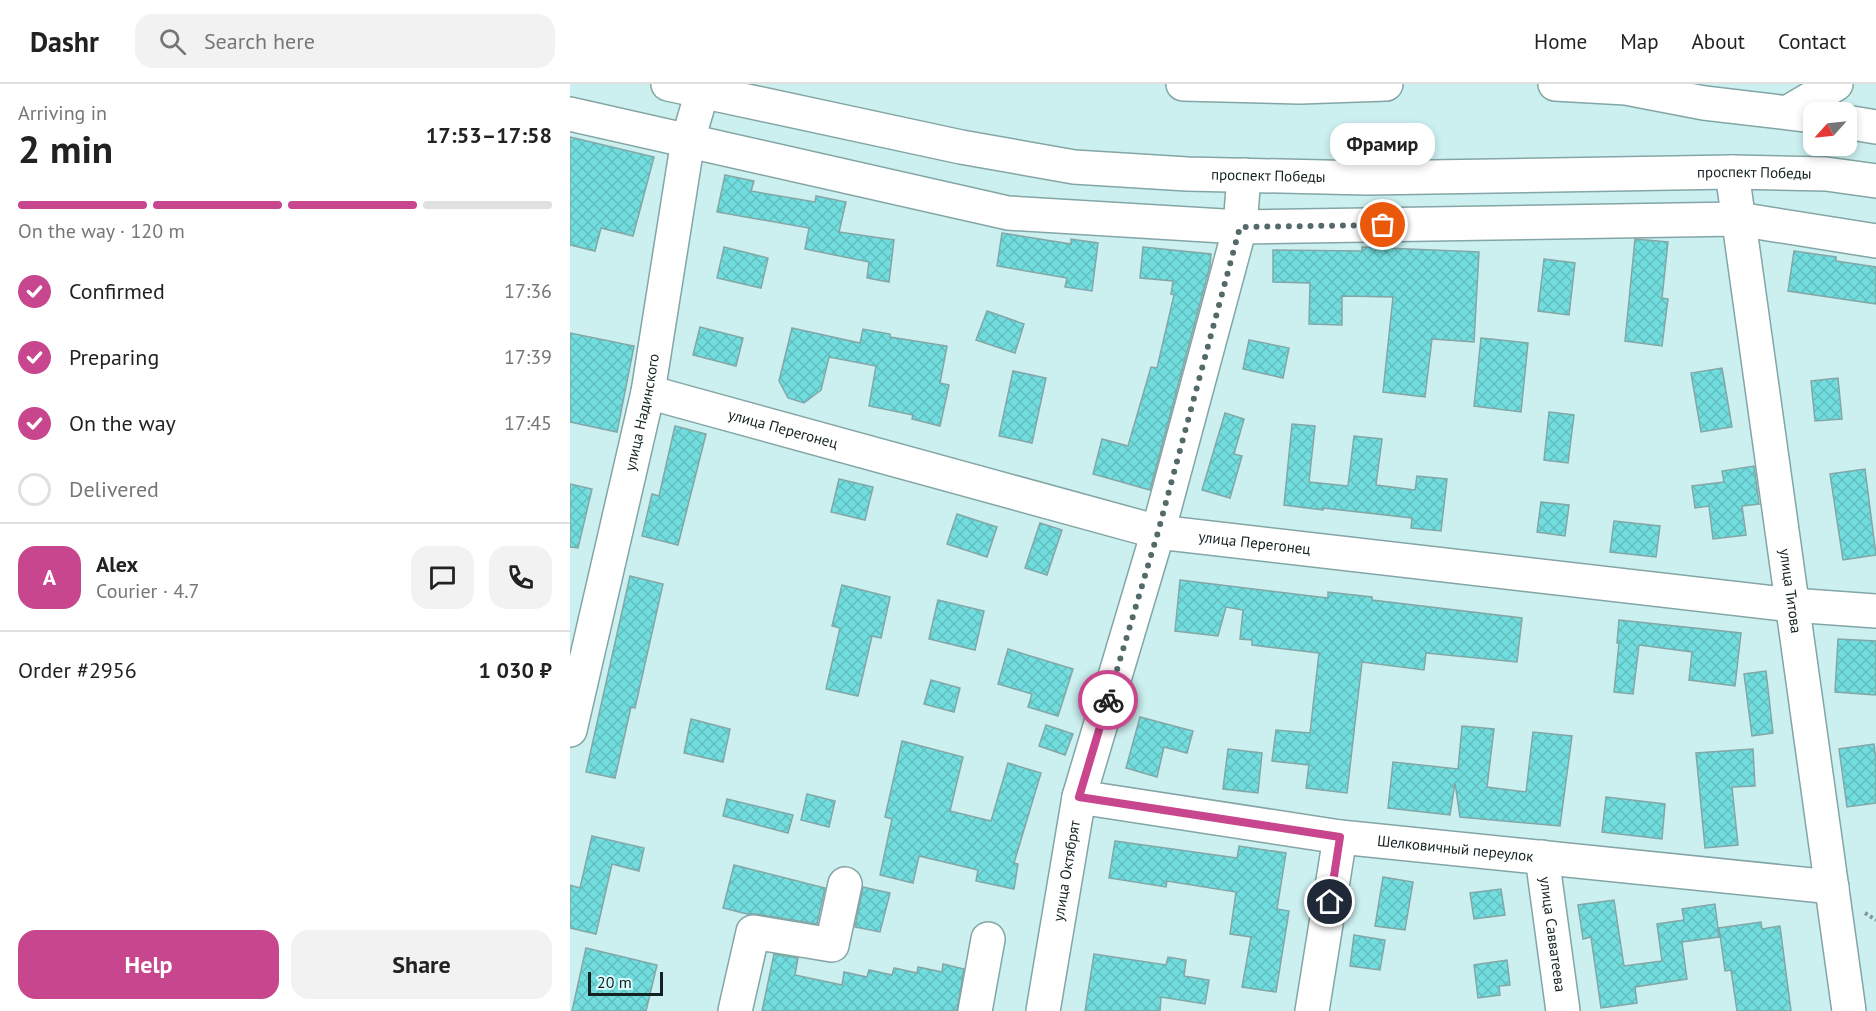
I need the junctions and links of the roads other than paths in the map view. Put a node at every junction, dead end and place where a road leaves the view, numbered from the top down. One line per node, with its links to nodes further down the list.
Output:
1 (668, 84): 6 (street, проспект Победы)
2 (1183, 84): 3 (street)
3 (1386, 84)
4 (1555, 84): 8 (street)
5 (1836, 84): 8 (street)
6 (702, 92): 11 (street, улица Надинского); 13 (street, проспект Победы)
7 (570, 114): 11 (street)
8 (1802, 114)
9 (1857, 124): 10 (street)
10 (1876, 127)
11 (688, 140): 16 (street); 18 (street, улица Надинского)
12 (1732, 172): 13 (street, проспект Победы); 14 (street, проспект Победы); 15 (street, улица Титова)
13 (1244, 175): 16 (street, улица Октябрят)
14 (1876, 181)
15 (1738, 219): 16 (street); 17 (street); 20 (street, улица Титова)
16 (1240, 227): 19 (street, улица Октябрят)
17 (1876, 241)
18 (648, 392): 19 (street, улица Перегонец); 22 (street, улица Надинского)
19 (1158, 532): 20 (street, улица Перегонец); 23 (street, улица Октябрят)
20 (1792, 605): 21 (street, улица Перегонец); 27 (street, улица Титова)
21 (1876, 611)
22 (570, 730)
23 (1079, 797): 24 (street, Шелковичный переулок); 31 (street, улица Октябрят)
24 (1340, 837): 25 (street, Шелковичный переулок); 32 (street)
25 (1542, 857): 27 (street, Шелковичный переулок); 33 (street, улица Савватеева)
26 (845, 884): 29 (street)
27 (1832, 887): 34 (street, улица Титова)
28 (988, 939): 30 (street)
29 (735, 1011)
30 (975, 1011)
31 (1043, 1011)
32 (1312, 1011)
33 (1563, 1011)
34 (1849, 1011)

